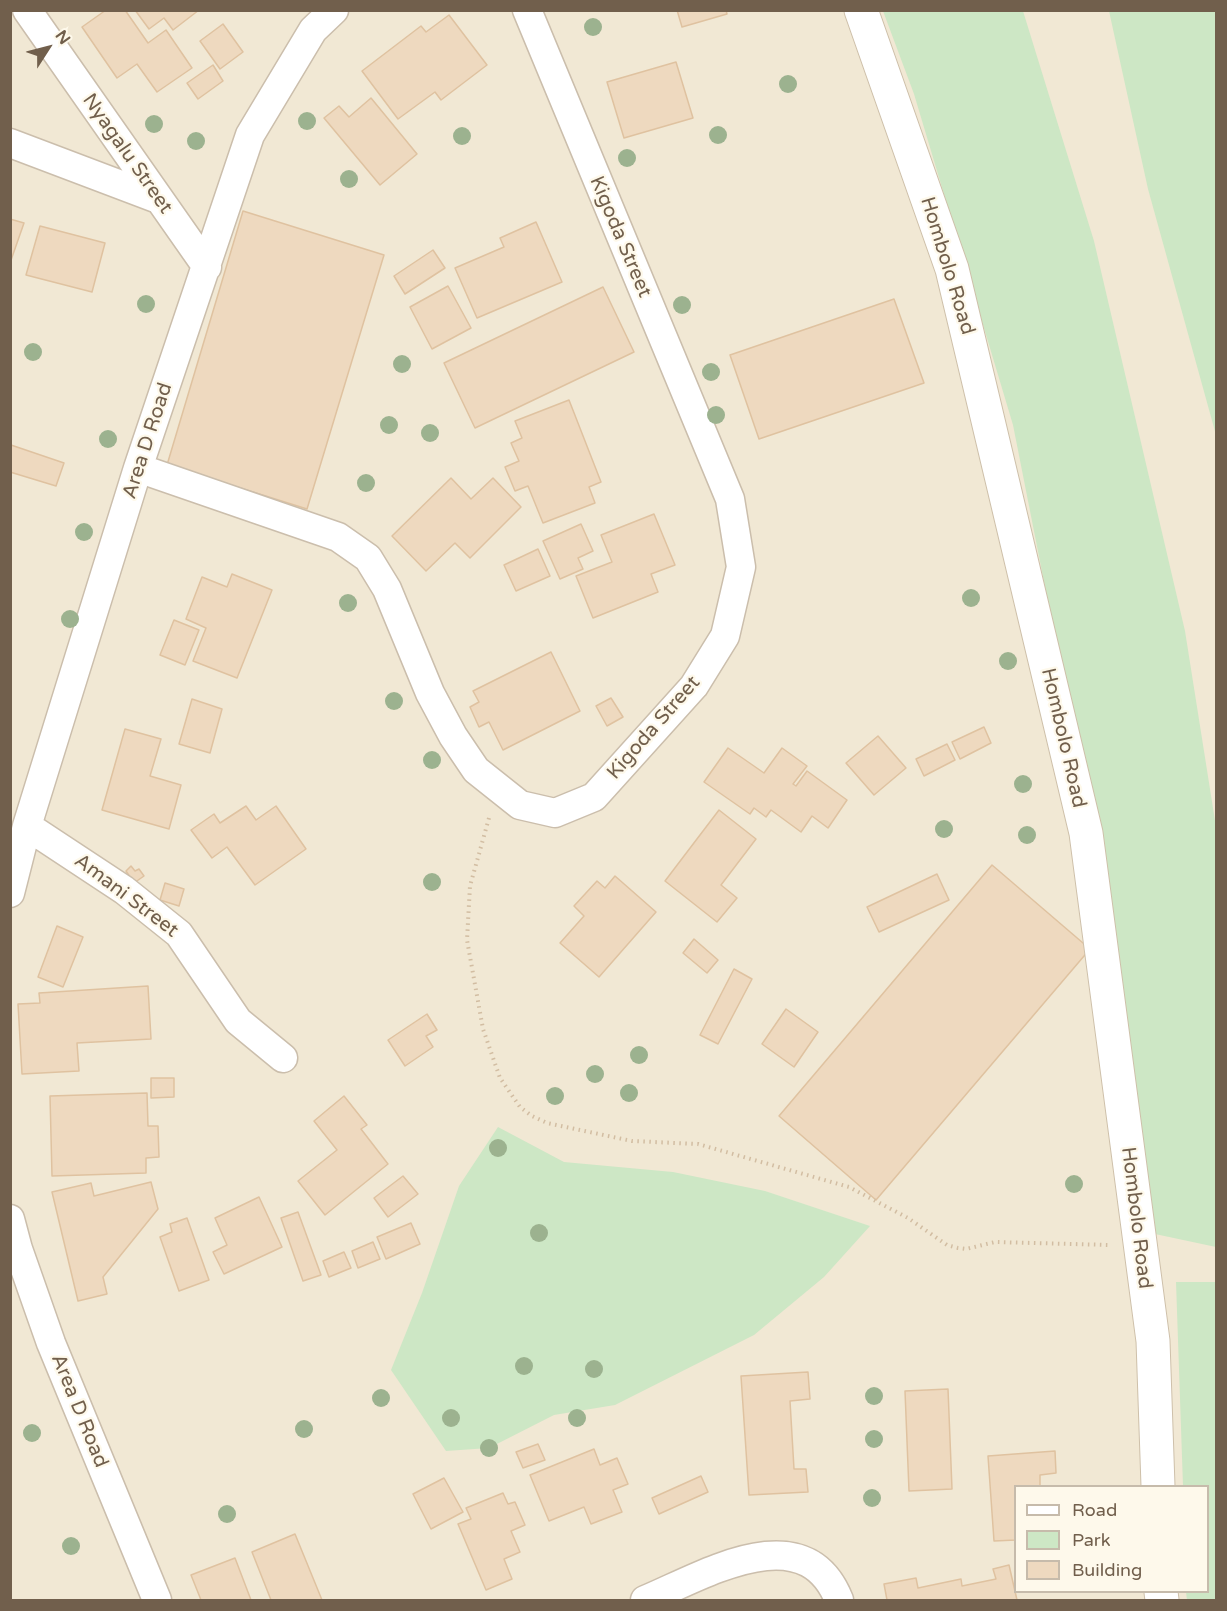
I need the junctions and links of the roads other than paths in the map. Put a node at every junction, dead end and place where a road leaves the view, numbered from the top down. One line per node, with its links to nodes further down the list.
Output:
1 (27, 10): 6 (street, Nyagalu Street)
2 (334, 10): 7 (street, Area D Road)
3 (527, 10): 8 (street, Kigoda Street)
4 (861, 10): 13 (street, Hombolo Road)
5 (10, 143): 6 (street)
6 (158, 199): 7 (street, Nyagalu Street)
7 (207, 267): 8 (street, Area D Road)
8 (138, 468): 9 (street, Area D Road)
9 (27, 826): 10 (street, Area D Road); 11 (street, Amani Street)
10 (10, 893)
11 (283, 1058)
12 (10, 1219): 14 (street, Area D Road)
13 (1158, 1485)
14 (158, 1600)
15 (645, 1600): 16 (street)
16 (839, 1600)

